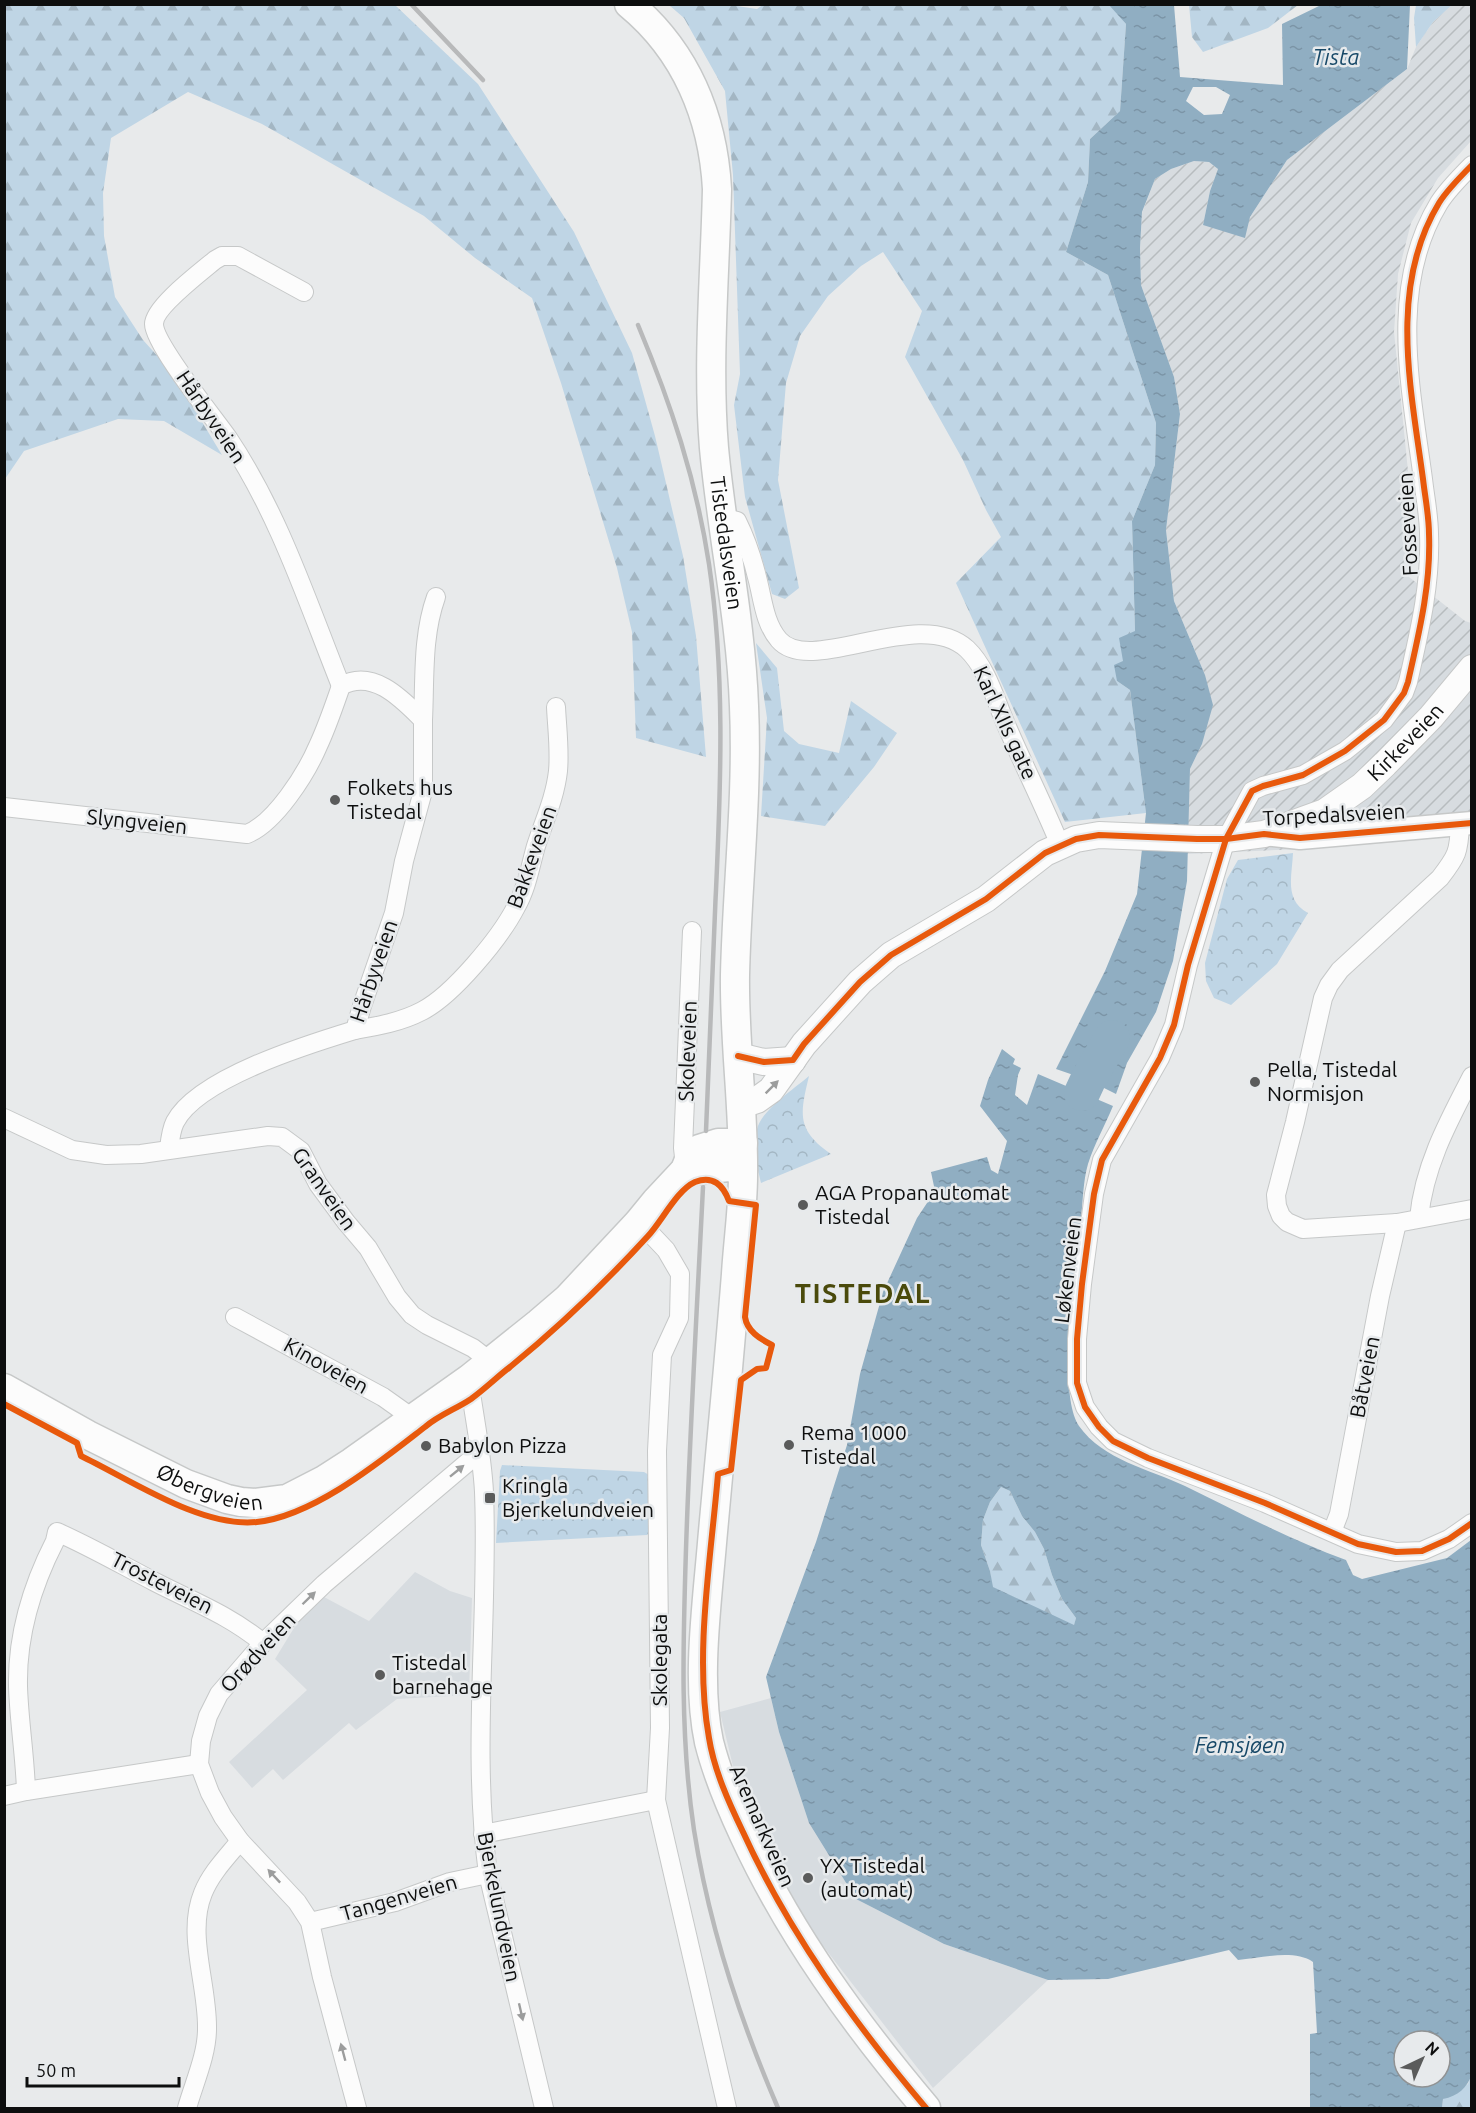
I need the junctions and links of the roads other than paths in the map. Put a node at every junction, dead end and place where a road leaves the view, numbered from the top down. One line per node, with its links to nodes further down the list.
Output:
1 (629, 4): 4 (main road, Tistedalsveien)
2 (1472, 165): 13 (street, Fosseveien)
3 (304, 292): 7 (street, Hårbyveien)
4 (721, 517): 14 (street, Karl XIIs gate); 17 (main road, Tistedalsveien)
5 (436, 597): 9 (street, Hårbyveien)
6 (1472, 668): 12 (main road, Kirkeveien)
7 (341, 686): 9 (street); 10 (street, Slyngveien)
8 (556, 707): 16 (street, Bakkeveien)
9 (423, 720): 16 (street, Hårbyveien)
10 (4, 807)
11 (1466, 824): 12 (street, Torpedalsveien); 28 (street)
12 (1264, 834): 13 (main road, Torpedalsveien)
13 (1226, 839): 14 (main road, Torpedalsveien); 36 (street, Løkenveien)
14 (1060, 845): 18 (main road, Torpedalsveien)
15 (692, 931): 24 (street, Skoleveien)
16 (356, 1030): 22 (street, Hårbyveien)
17 (738, 1056): 18 (main road); 20 (main road, Tistedalsveien)
18 (793, 1060): 20 (main road, Torpedalsveien, one-way to 18)
19 (1472, 1076): 26 (street)
20 (742, 1105): 23 (main road, Aremarkveien)
21 (5, 1116): 22 (street, Granveien)
22 (169, 1149): 30 (street, Granveien)
23 (743, 1157): 24 (main road); 50 (main road, Aremarkveien)
24 (686, 1170): 27 (main road, Øbergveien)
25 (1472, 1209): 26 (street)
26 (1419, 1218): 28 (street)
27 (638, 1223): 30 (main road, Øbergveien); 41 (street, Skolegata)
28 (1397, 1223): 36 (street, Båtveien)
29 (235, 1317): 33 (street, Kinoveien)
30 (491, 1362): 31 (main road, Øbergveien)
31 (469, 1379): 33 (main road, Øbergveien); 34 (street, Bjerkelundveien)
32 (4, 1388): 33 (main road, Øbergveien)
33 (414, 1419)
34 (481, 1451): 37 (street, Orødveien, one-way to 34); 42 (street, Bjerkelundveien)
35 (1472, 1523): 36 (street, Løkenveien)
36 (1332, 1532)
37 (263, 1643): 38 (street, Orødveien); 39 (street, Trosteveien)
38 (199, 1764): 39 (street); 43 (street, Orødveien)
39 (26, 1791): 40 (street)
40 (4, 1797)
41 (656, 1800): 42 (street); 49 (street, Skolegata)
42 (483, 1834): 44 (street, Bjerkelundveien)
43 (240, 1841): 45 (street, Orødveien, one-way to 43); 46 (street)
44 (488, 1874): 45 (street, Tangenveien); 48 (street, Bjerkelundveien, one-way to 48)
45 (310, 1922): 47 (street, Orødveien, one-way to 45)
46 (187, 2109)
47 (357, 2109)
48 (544, 2109)
49 (727, 2109)
50 (926, 2109)

